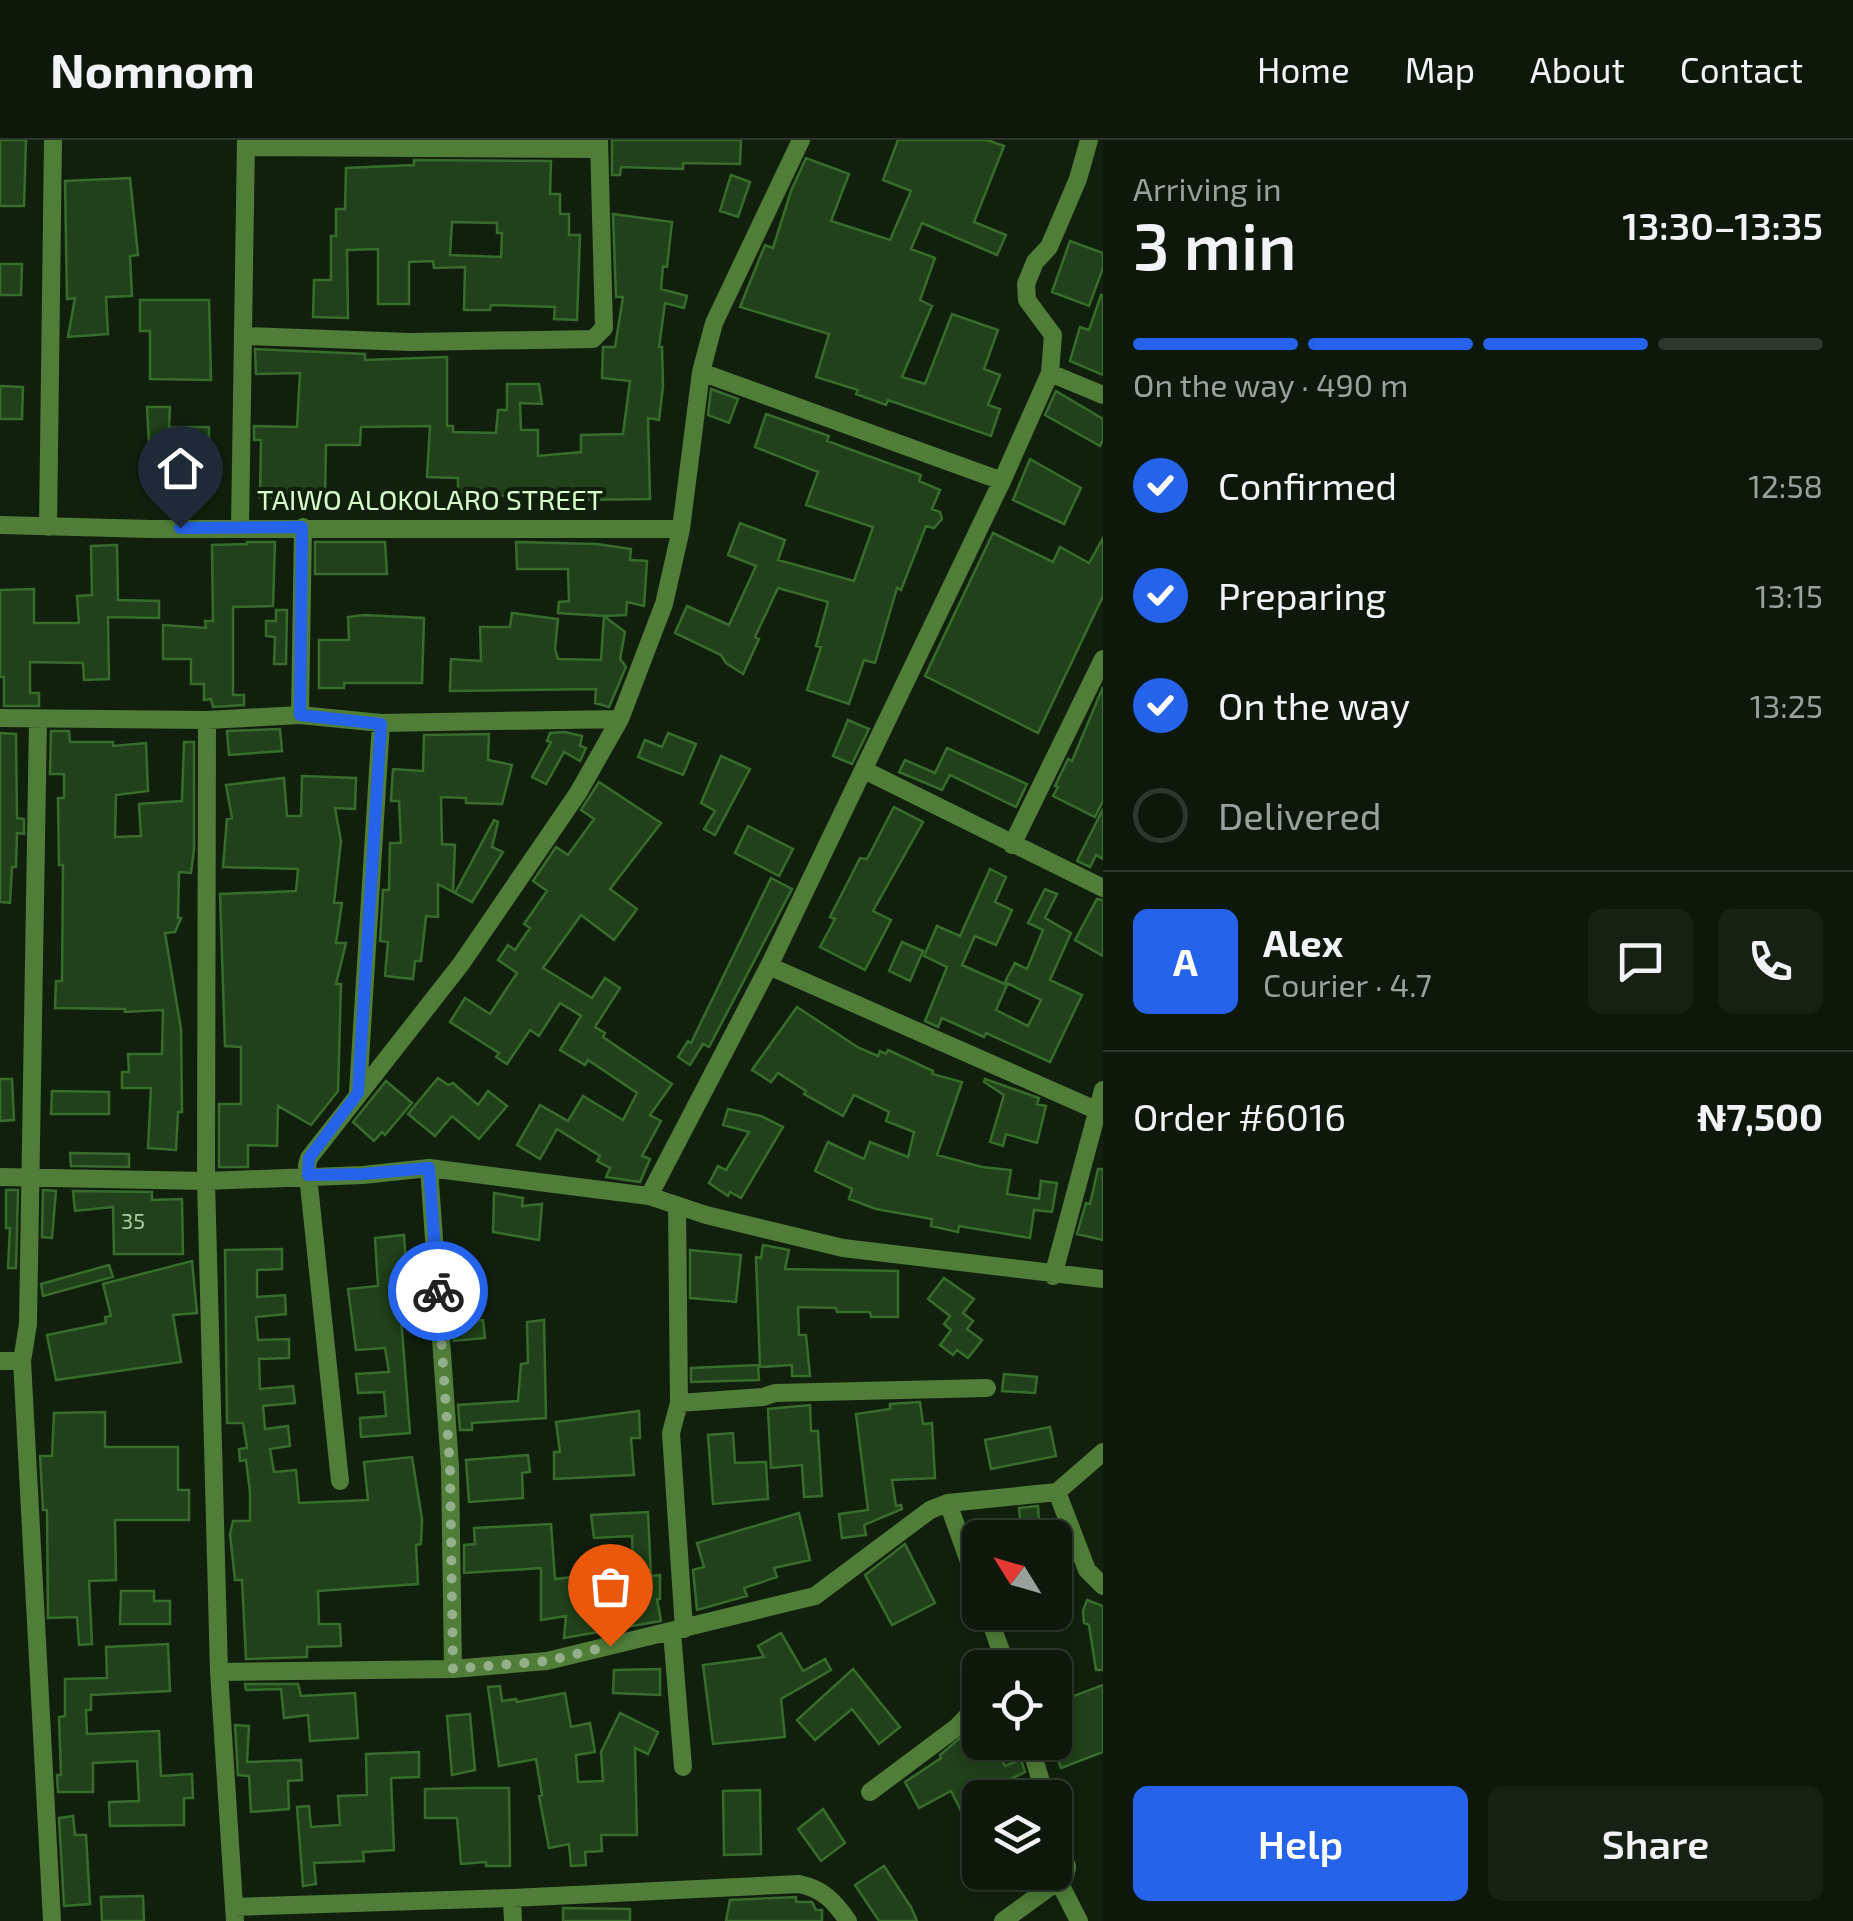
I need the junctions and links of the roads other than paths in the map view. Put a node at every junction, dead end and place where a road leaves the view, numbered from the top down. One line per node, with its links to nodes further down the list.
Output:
1 (53, 140): 13 (street)
2 (1089, 140): 8 (street)
3 (800, 141): 7 (street)
4 (246, 143): 5 (street); 6 (street)
5 (599, 144): 6 (street)
6 (245, 336): 12 (street)
7 (701, 372): 10 (street); 15 (street)
8 (1050, 373): 9 (street); 10 (street)
9 (1103, 395)
10 (1002, 482): 23 (street)
11 (0, 525): 13 (street, TAIWO ALOKOLARO STREET)
12 (240, 526): 13 (street, TAIWO ALOKOLARO STREET); 14 (street, TAIWO ALOKOLARO STREET)
13 (48, 527)
14 (302, 527): 15 (street, TAIWO ALOKOLARO STREET); 17 (street)
15 (680, 529): 20 (street)
16 (1103, 658): 24 (street)
17 (300, 715): 21 (street); 22 (street)
18 (0, 718): 19 (street)
19 (38, 719): 21 (street); 33 (street)
20 (620, 719): 22 (street); 28 (street)
21 (207, 720): 34 (street)
22 (381, 724): 28 (street)
23 (864, 770): 24 (street); 26 (street)
24 (1012, 845): 25 (street)
25 (1103, 888)
26 (769, 966): 29 (street); 35 (street)
27 (1103, 1090): 29 (street)
28 (358, 1093): 31 (street)
29 (1096, 1110): 37 (street)
30 (429, 1168): 31 (street); 35 (street); 50 (street)
31 (308, 1175): 34 (street); 44 (street)
32 (0, 1177): 33 (street)
33 (31, 1178): 34 (street); 40 (street)
34 (206, 1180): 51 (street)
35 (650, 1196): 36 (street)
36 (677, 1205): 37 (street); 42 (street)
37 (1052, 1276): 38 (street)
38 (1103, 1279)
39 (0, 1361): 40 (street)
40 (22, 1361): 59 (street)
41 (987, 1388): 42 (street)
42 (680, 1403): 49 (street)
43 (1103, 1452): 45 (street)
44 (340, 1480)
45 (1058, 1492): 46 (street); 48 (street)
46 (948, 1503): 47 (street); 49 (street)
47 (962, 1542)
48 (1103, 1586)
49 (678, 1631): 50 (street); 53 (street)
50 (453, 1669): 51 (street)
51 (219, 1672): 58 (street)
52 (962, 1722): 54 (street)
53 (683, 1768)
54 (870, 1792)
55 (1048, 1890): 62 (street)
56 (1064, 1890): 63 (street)
57 (512, 1898): 58 (street); 60 (street); 61 (street)
58 (235, 1914)
59 (52, 1921)
60 (512, 1921)
61 (848, 1921)
62 (1003, 1921)
63 (1078, 1921)

